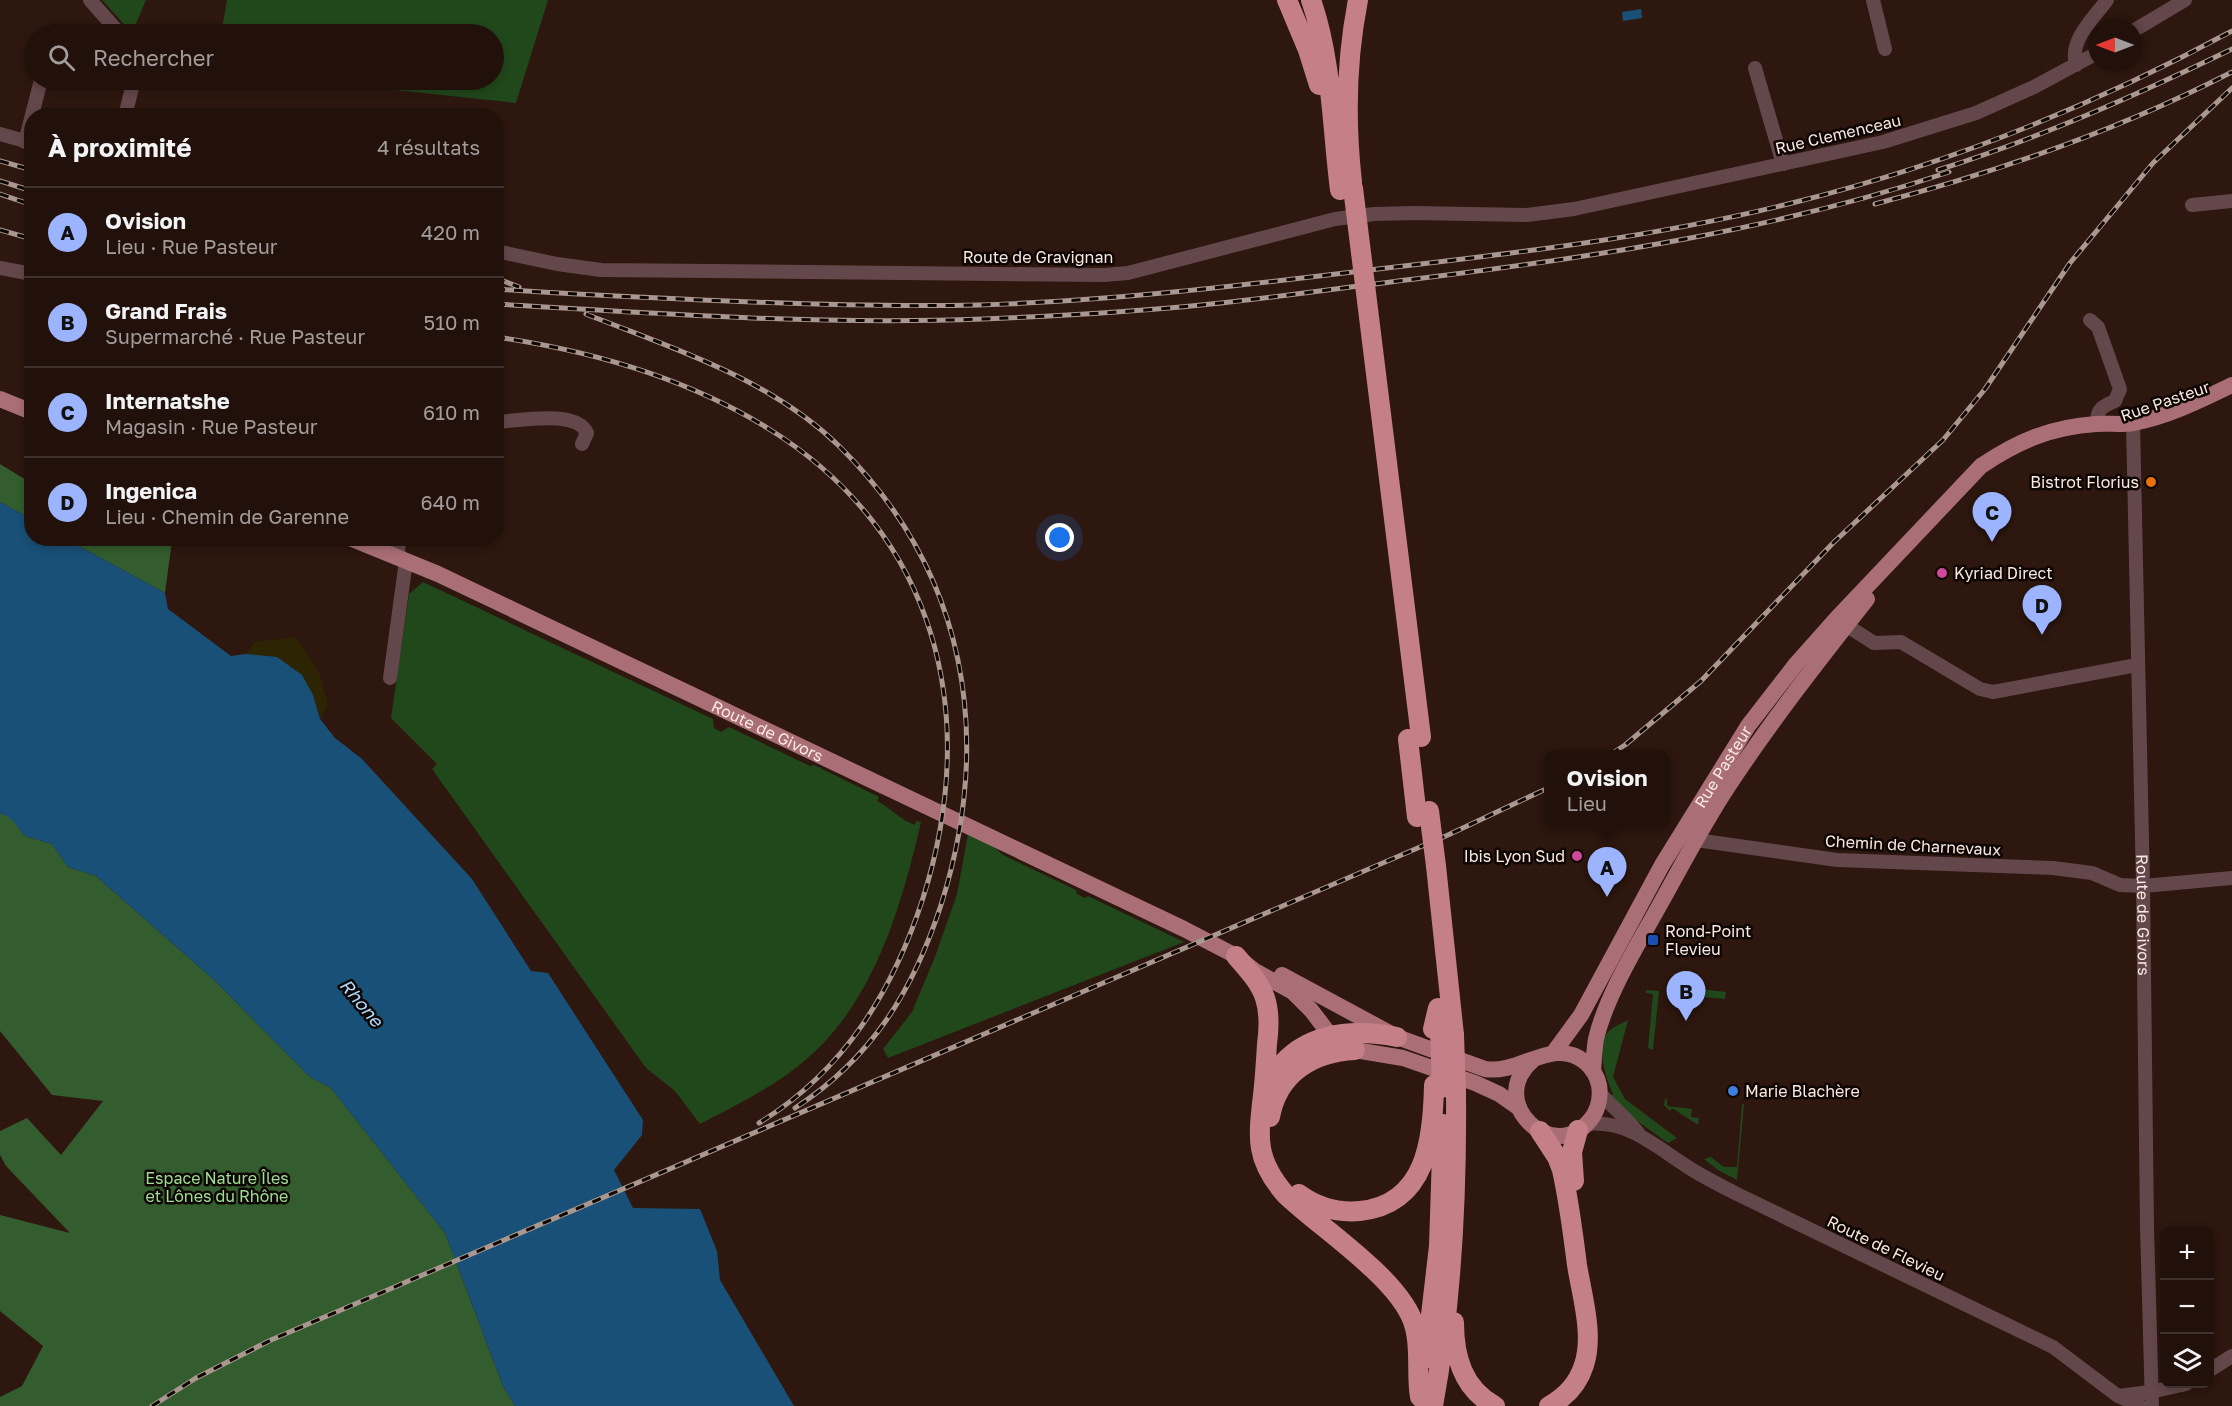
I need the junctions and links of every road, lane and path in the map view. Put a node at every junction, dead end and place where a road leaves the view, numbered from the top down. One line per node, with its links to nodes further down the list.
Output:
1 (90, 0): 9 (street)
2 (1287, 0): 22 (highway)
3 (1311, 0): 22 (highway)
4 (1358, 0): 11 (highway)
5 (1364, 0): 11 (highway)
6 (1873, 0): 12 (street)
7 (2107, 0): 14 (street)
8 (2185, 0): 10 (street)
9 (111, 24)
10 (2142, 26)
11 (1353, 28): 24 (highway)
12 (1884, 49)
13 (2088, 58): 14 (street, Rue Clemenceau)
14 (2076, 65): 23 (street, Rue Clemenceau)
15 (1755, 68): 23 (street)
16 (39, 90): 18 (street)
17 (132, 90): 19 (street)
18 (35, 108)
19 (127, 108)
20 (0, 134): 21 (street)
21 (24, 141)
22 (1335, 151): 24 (highway)
23 (1783, 164): 27 (street, Rue Clemenceau)
24 (1346, 189): 47 (highway)
25 (2232, 201): 26 (street)
26 (2192, 205)
27 (1574, 209): 28 (street, Route de Gravignan)
28 (504, 253)
29 (0, 268): 30 (street)
30 (24, 272)
31 (2090, 320): 38 (street)
32 (2232, 375): 38 (main road, Rue Pasteur)
33 (2232, 385): 37 (main road, Rue Pasteur)
34 (0, 399): 35 (main road)
35 (24, 409)
36 (504, 421): 39 (street)
37 (2133, 423): 38 (main road, Rue Pasteur); 44 (street, Route de Givors)
38 (2097, 424): 43 (main road, Rue Pasteur)
39 (582, 444)
40 (370, 546): 42 (main road, Route de Givors)
41 (400, 546): 42 (street)
42 (402, 559): 45 (street); 50 (main road, Route de Givors)
43 (1841, 623): 44 (street); 46 (main road, Rue Pasteur)
44 (2137, 665): 49 (street, Route de Givors)
45 (390, 678)
46 (1689, 836): 49 (street, Chemin de Charnevaux); 56 (main road, Rue Pasteur); 59 (main road, Rue Pasteur)
47 (1430, 869): 52 (highway); 52 (highway)
48 (2232, 878): 49 (street, Chemin de Charnevaux)
49 (2143, 886): 72 (street, Route de Givors)
50 (1236, 956): 51 (main road); 53 (main road); 62 (highway)
51 (1330, 1000): 53 (main road); 54 (main road)
52 (1442, 1031): 60 (highway, bridge)
53 (1334, 1035): 54 (highway); 55 (main road); 57 (main road); 62 (highway)
54 (1397, 1037): 58 (main road)
55 (1355, 1050): 57 (highway); 63 (main road)
56 (1554, 1052): 58 (main road); 59 (main road)
57 (1316, 1058): 60 (highway)
58 (1533, 1060): 63 (main road)
59 (1593, 1071): 61 (main road)
60 (1444, 1089): 67 (highway); 73 (highway)
61 (1600, 1093): 64 (main road); 66 (street, Route de Flevieu)
62 (1263, 1098): 73 (highway)
63 (1519, 1108): 65 (main road)
64 (1583, 1127): 65 (main road); 66 (street, Route de Flevieu); 76 (highway)
65 (1540, 1131): 75 (highway)
66 (1638, 1133): 71 (street, Route de Flevieu)
67 (1455, 1213): 73 (highway); 74 (highway)
68 (2232, 1356): 69 (street)
69 (2214, 1367)
70 (2175, 1388): 72 (street)
71 (2118, 1396): 72 (street); 77 (street, Route de Flevieu)
72 (2151, 1399)
73 (1424, 1403)
74 (1495, 1406)
75 (1549, 1406)
76 (1572, 1406)
77 (2140, 1406)

